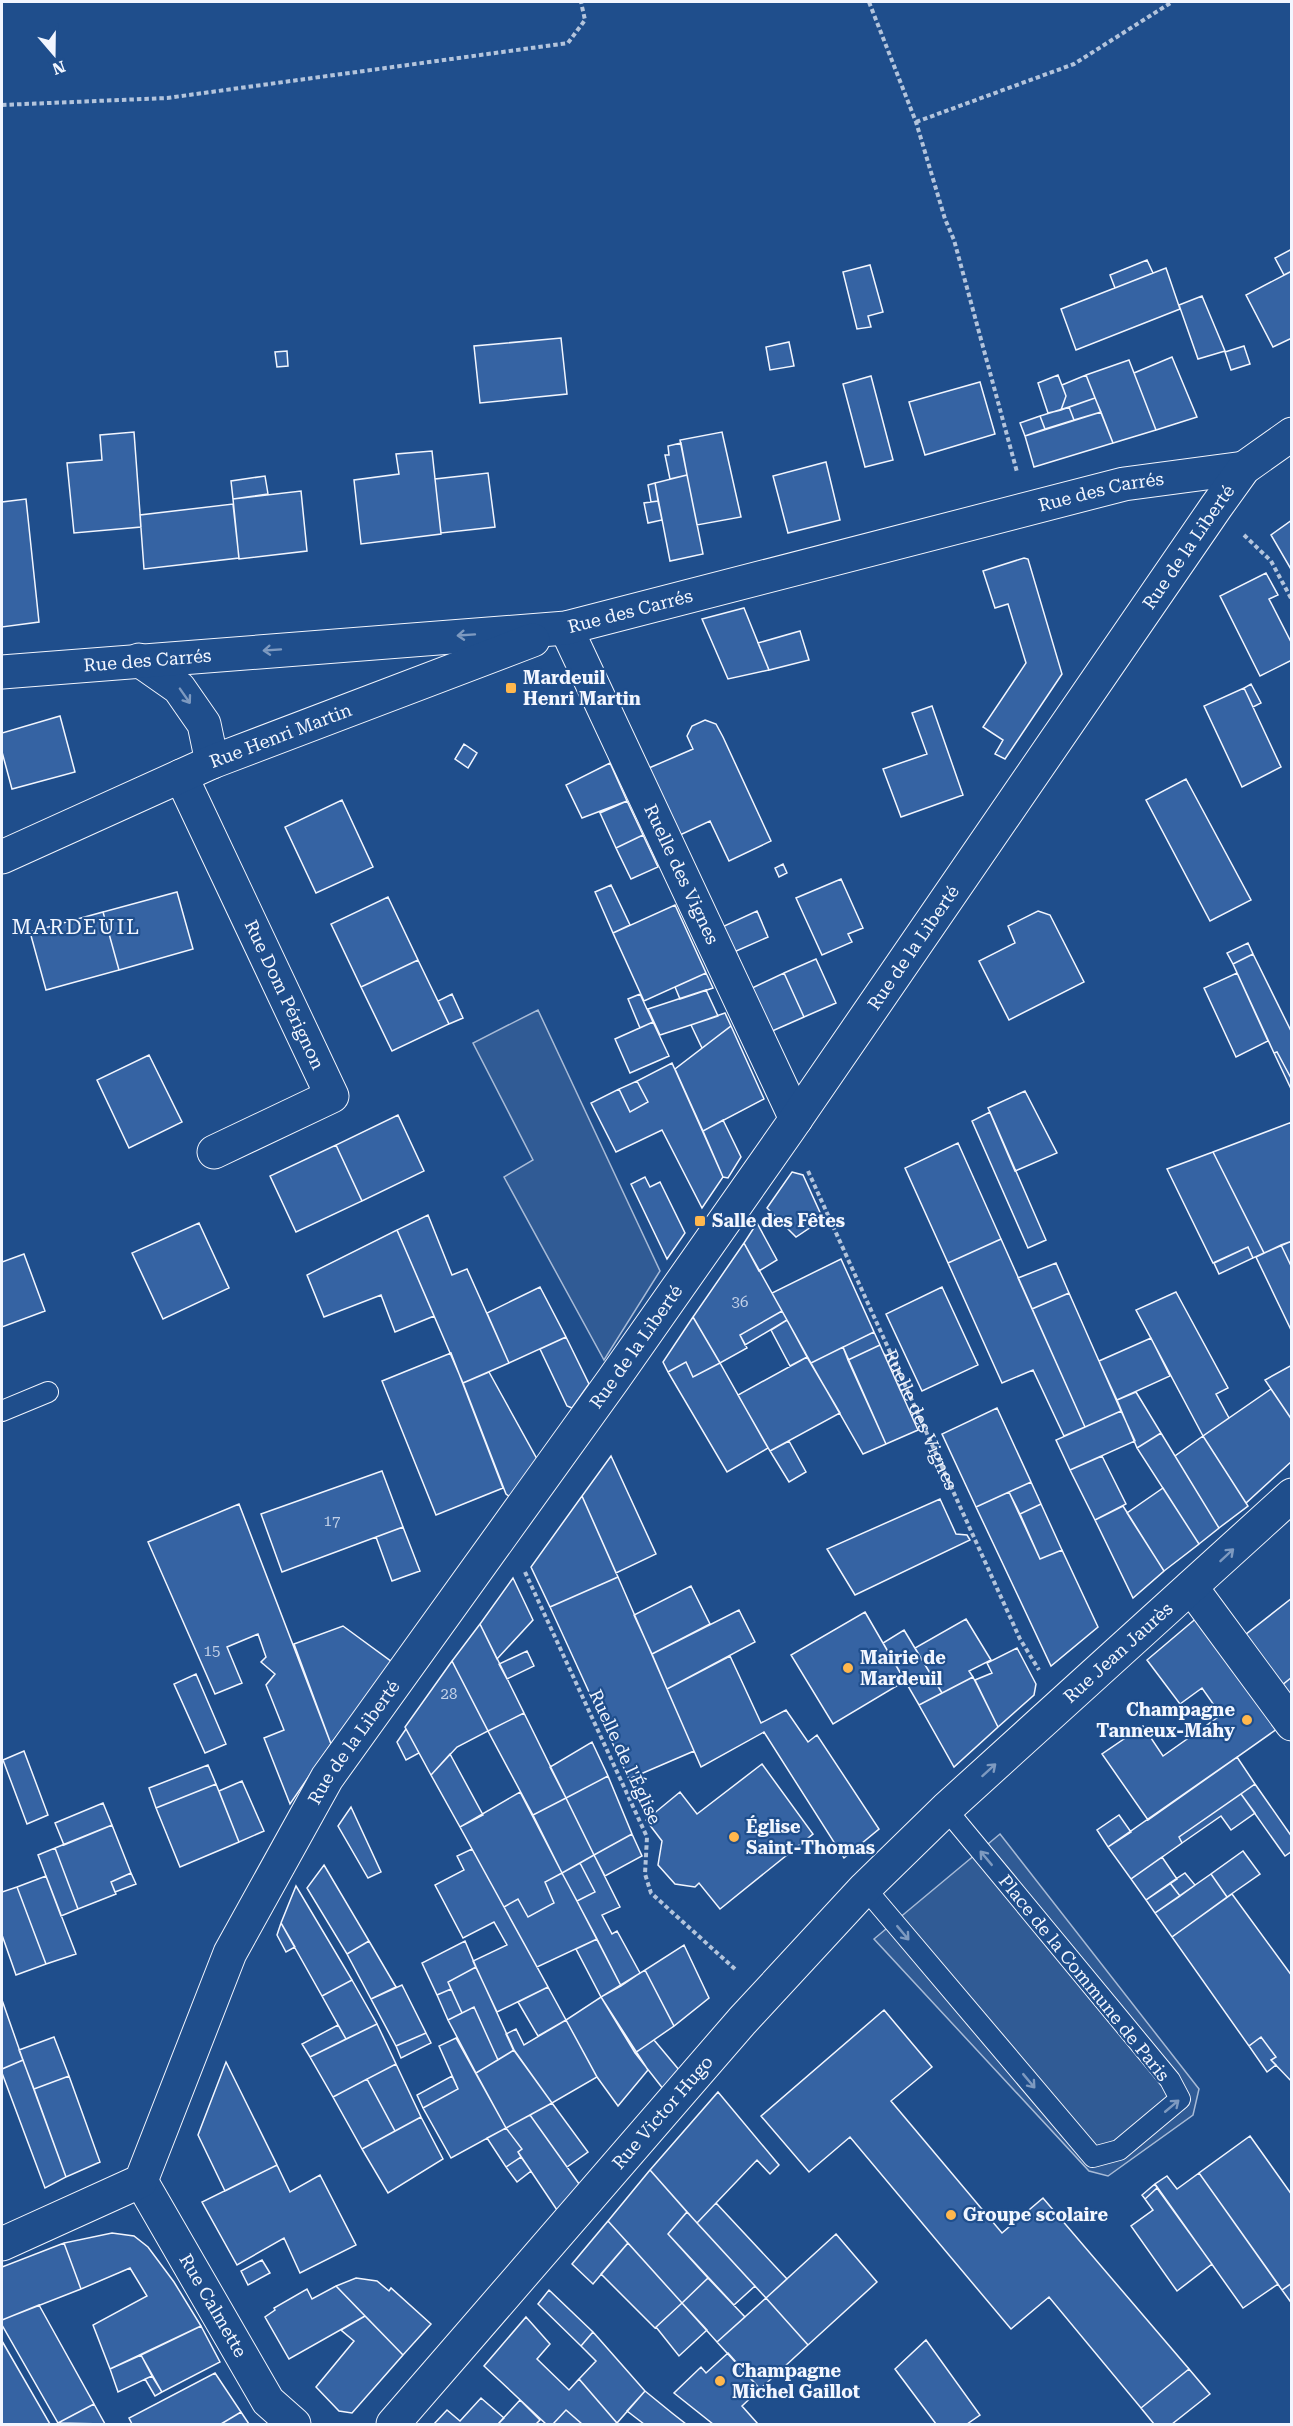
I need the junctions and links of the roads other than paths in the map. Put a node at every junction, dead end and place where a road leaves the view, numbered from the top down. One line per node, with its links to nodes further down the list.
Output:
1 (1292, 434): 2 (street, Rue de la Liberté)
2 (1244, 468): 3 (street, Rue des Carrés); 11 (street, Rue de la Liberté)
3 (566, 628): 4 (street, Rue des Carrés, one-way to 4); 7 (street, Rue Henri Martin); 11 (street, Ruelle des Vignes)
4 (387, 641): 5 (street, Rue des Carrés, one-way to 5); 7 (street)
5 (139, 660): 6 (street, Rue des Carrés); 8 (street, one-way to 8)
6 (2, 672)
7 (390, 694): 8 (street, Rue Henri Martin)
8 (212, 762): 9 (street, Rue Henri Martin)
9 (181, 776): 10 (street, Rue Henri Martin); 12 (street, Rue Dom Pérignon)
10 (2, 857)
11 (792, 1124): 20 (street, Rue de la Liberté)
12 (214, 1152)
13 (48, 1392): 14 (lane)
14 (2, 1411)
15 (1292, 1495): 16 (street, Rue Jean Jaurès, one-way to 15)
16 (1191, 1587): 17 (street); 18 (street, Rue Jean Jaurès, one-way to 16)
17 (1292, 1724)
18 (946, 1809): 19 (street, Rue Victor Hugo); 19 (lane, Place de la Commune de Paris, one-way to 18)
19 (865, 1888): 23 (street, Rue Victor Hugo)
20 (141, 2181): 21 (street); 22 (street, Rue Calmette)
21 (2, 2244)
22 (294, 2424)
23 (393, 2424)

